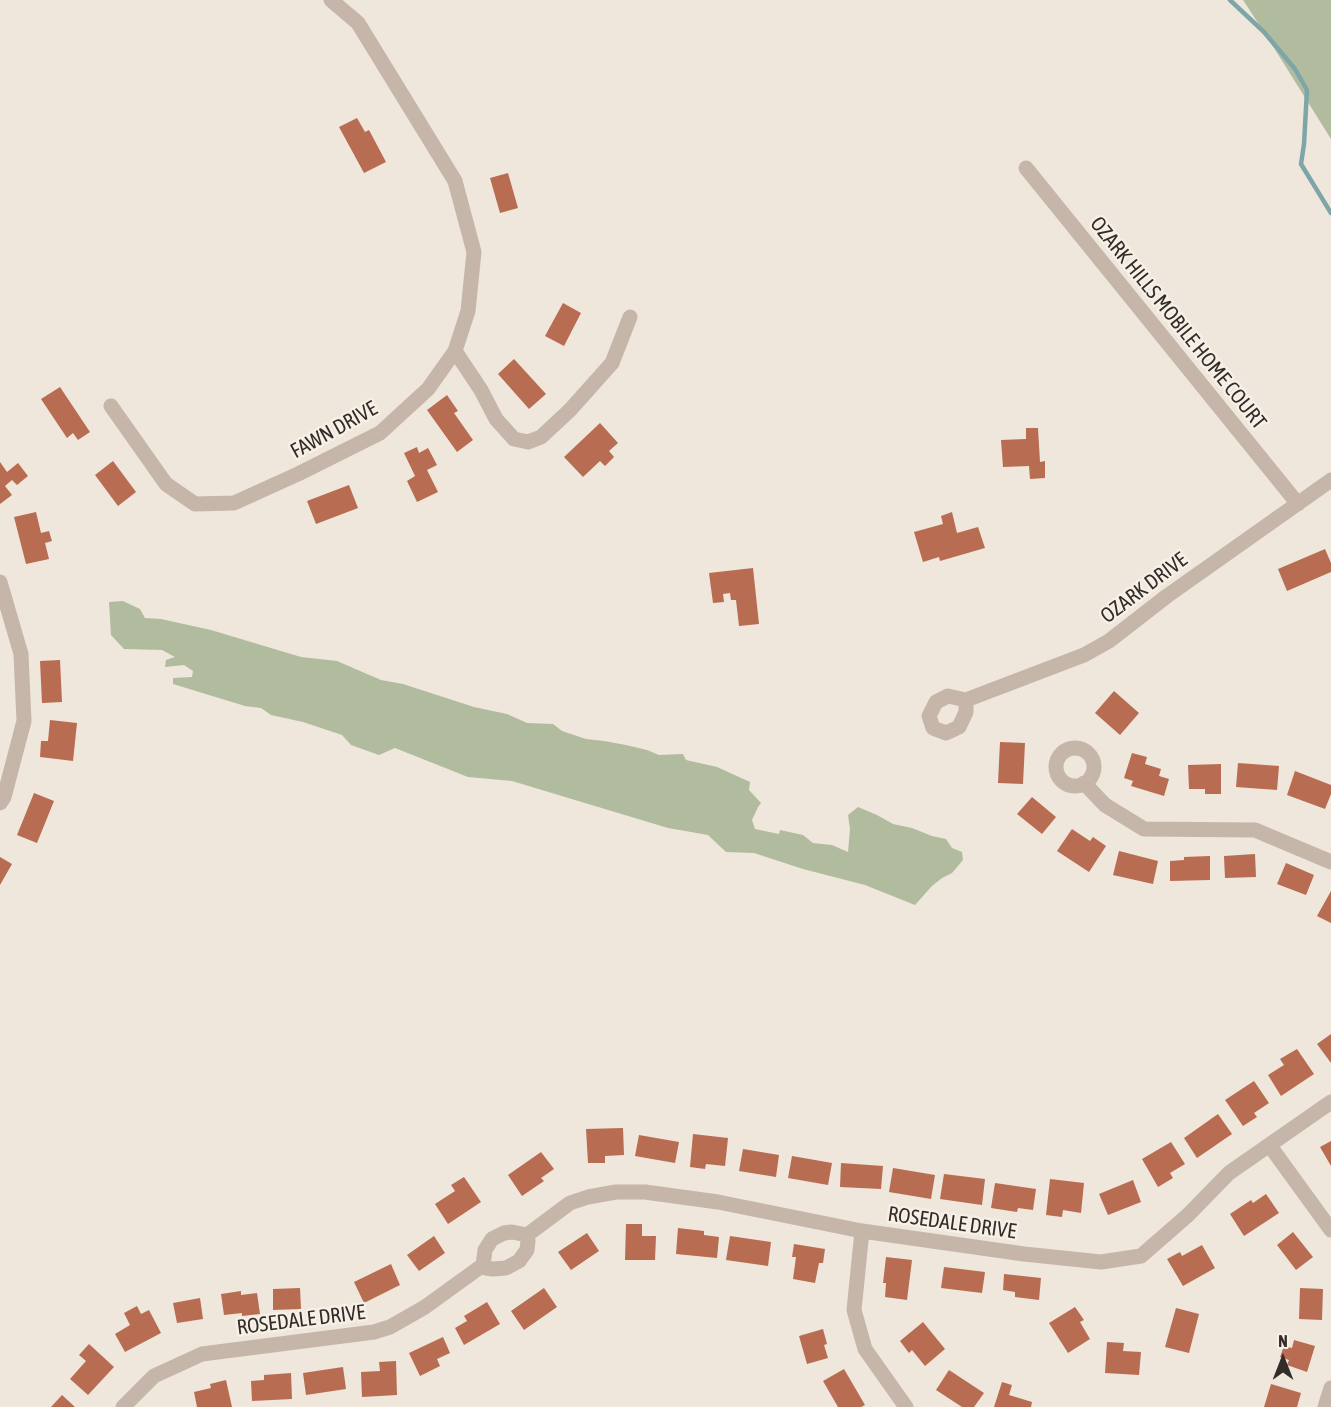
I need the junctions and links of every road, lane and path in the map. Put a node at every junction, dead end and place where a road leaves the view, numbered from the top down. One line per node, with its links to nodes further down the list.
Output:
1 (331, 0): 4 (street, FAWN DRIVE)
2 (1026, 168): 7 (street, OZARK HILLS MOBILE HOME COURT)
3 (630, 317): 4 (street)
4 (455, 351): 5 (street, FAWN DRIVE)
5 (111, 405)
6 (1331, 480): 7 (street, OZARK DRIVE)
7 (1298, 504): 9 (street, OZARK DRIVE)
8 (0, 582): 11 (street)
9 (966, 700)
10 (1084, 783): 12 (street)
11 (0, 803)
12 (1331, 862)
13 (1331, 1102): 14 (street, ROSEDALE DRIVE)
14 (1270, 1146): 15 (street); 16 (street, ROSEDALE DRIVE)
15 (1331, 1230)
16 (862, 1231): 17 (street, ROSEDALE DRIVE); 21 (street)
17 (527, 1234): 18 (street); 18 (street)
18 (483, 1265): 20 (street, ROSEDALE DRIVE)
19 (1331, 1388): 22 (street)
20 (123, 1407)
21 (906, 1407)
22 (1325, 1407)

